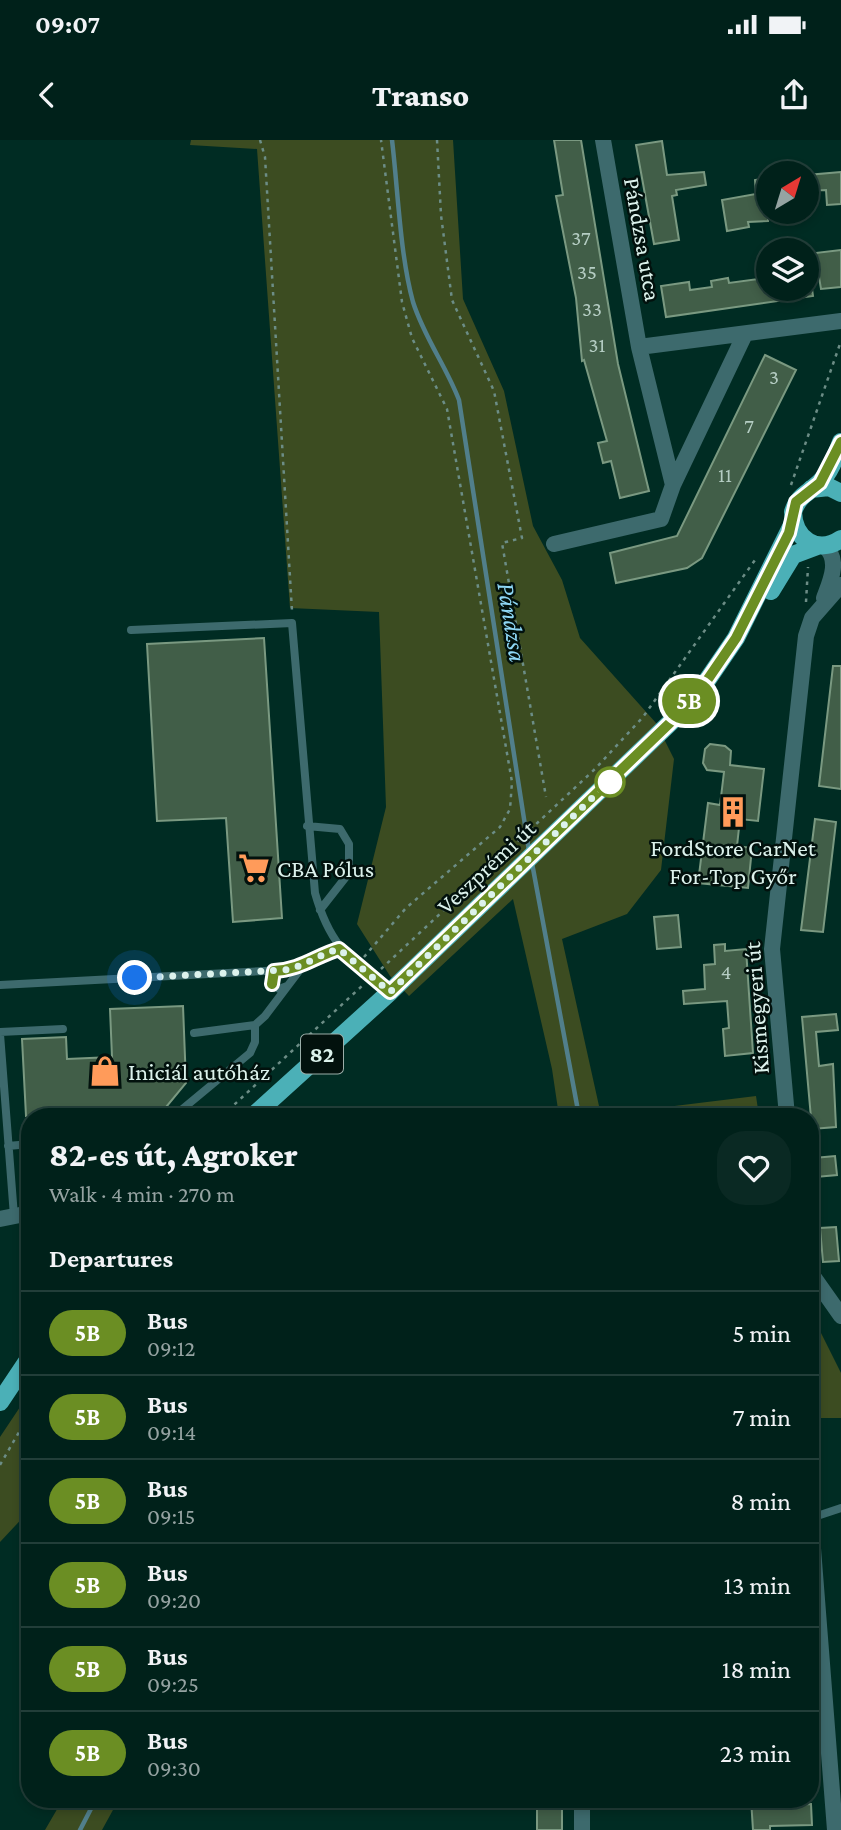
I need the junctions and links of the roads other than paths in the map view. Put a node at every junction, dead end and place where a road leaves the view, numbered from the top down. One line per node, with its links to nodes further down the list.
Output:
1 (603, 140): 4 (street, Pándzsa utca)
2 (841, 321): 3 (street)
3 (745, 334): 4 (street); 6 (street)
4 (639, 347): 6 (street, Pándzsa utca)
5 (841, 442): 7 (main road, 82)
6 (673, 485): 11 (street)
7 (811, 489): 8 (main road); 9 (main road, 82)
8 (841, 493)
9 (793, 523): 12 (main road); 16 (main road, Veszprémi út / 82)
10 (841, 539): 12 (main road, 82)
11 (554, 544)
12 (820, 546): 14 (street, Kismegyeri út); 16 (main road, Veszprémi út / 82)
13 (841, 585): 14 (street, Kismegyeri út)
14 (816, 613): 31 (street, Kismegyeri út)
15 (131, 631): 17 (lane)
16 (736, 638): 24 (main road, Veszprémi út / 82)
17 (307, 826): 18 (lane); 18 (lane)
18 (320, 910): 19 (lane)
19 (339, 949): 20 (lane); 24 (lane)
20 (302, 967): 21 (lane); 23 (lane)
21 (274, 971): 22 (lane); 23 (lane)
22 (0, 985)
23 (287, 986): 25 (lane)
24 (390, 992): 30 (main road, Veszprémi út / 82)
25 (255, 1025): 28 (lane); 29 (lane)
26 (63, 1029): 27 (lane)
27 (0, 1033): 33 (lane)
28 (194, 1034)
29 (184, 1108)
30 (262, 1108)
31 (786, 1108)
32 (21, 1145): 33 (lane)
33 (8, 1146): 34 (lane)
34 (15, 1216)
35 (819, 1285): 36 (street)
36 (841, 1316)
37 (21, 1370): 38 (main road)
38 (0, 1402)
39 (841, 1508): 40 (lane)
40 (819, 1515)
41 (819, 1622): 44 (street)
42 (582, 1808): 43 (street)
43 (582, 1830)
44 (835, 1830)

